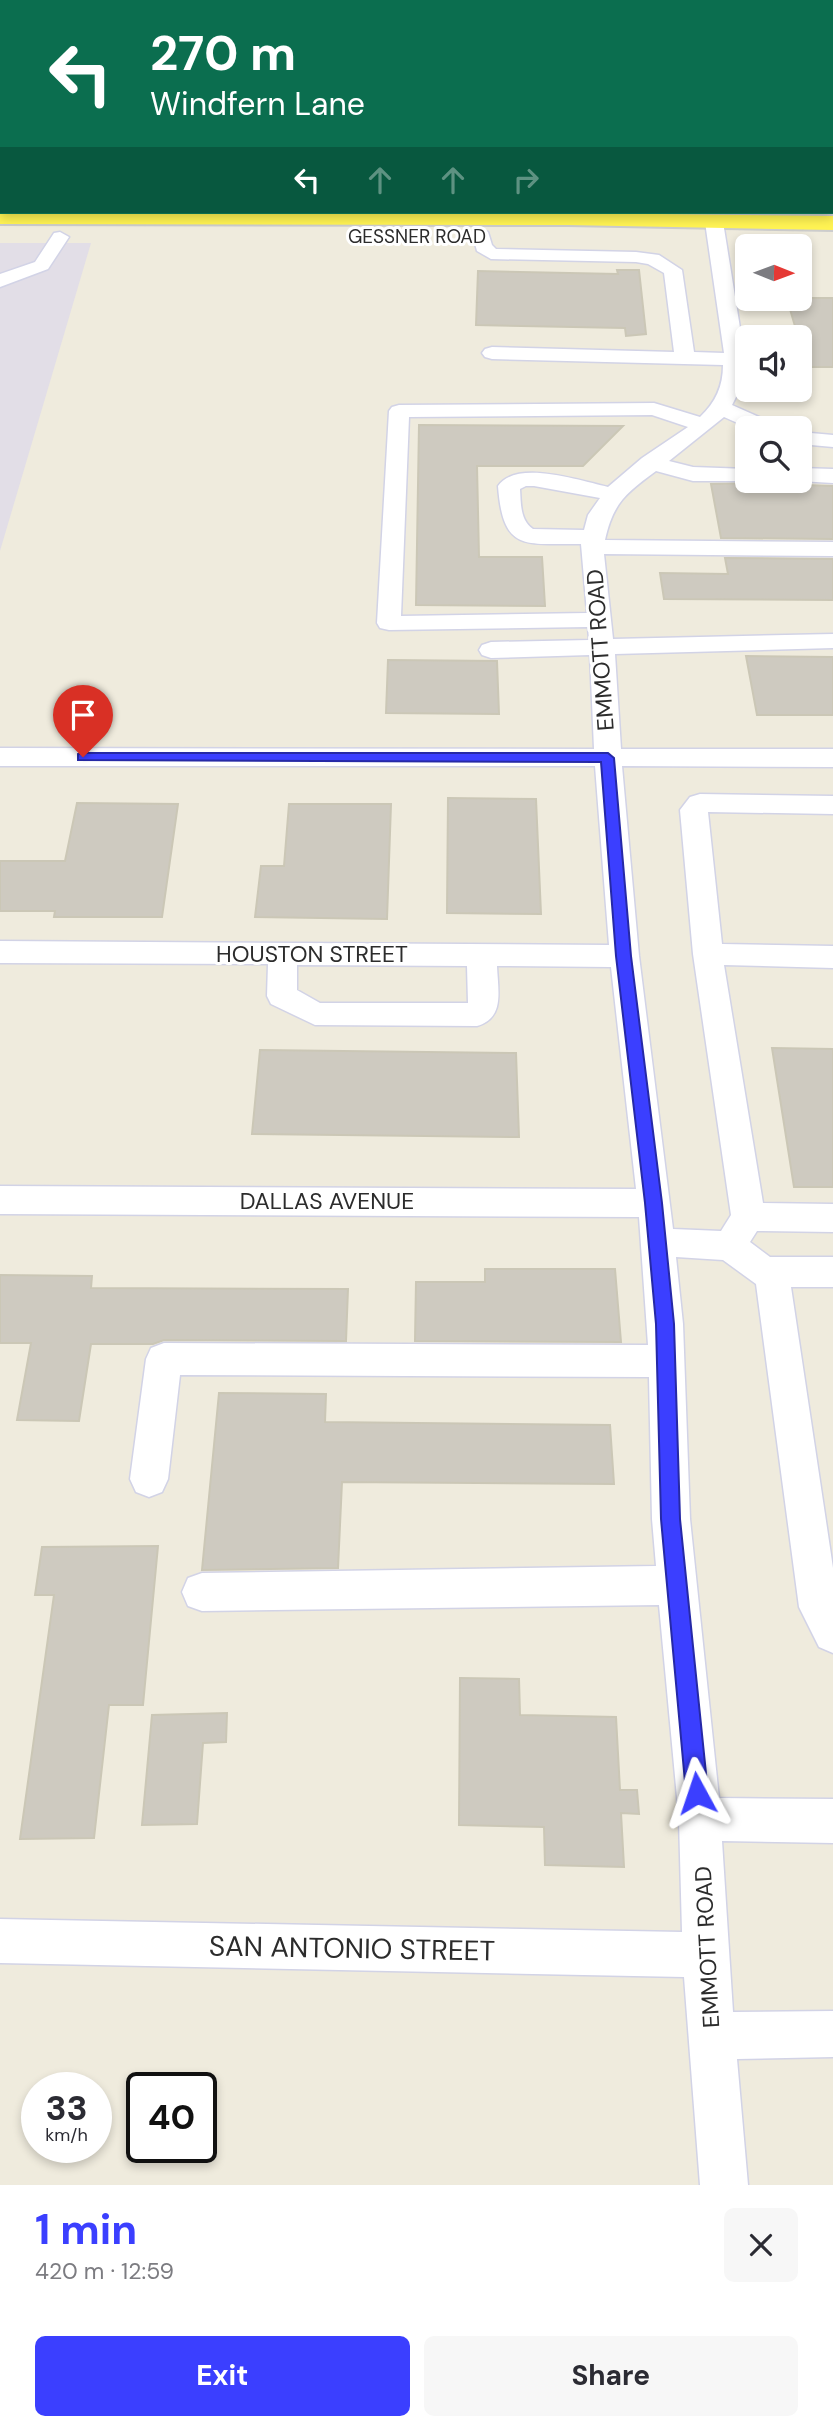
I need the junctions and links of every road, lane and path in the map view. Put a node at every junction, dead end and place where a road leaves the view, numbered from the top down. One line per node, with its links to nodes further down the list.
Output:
1 (276, 215): 5 (main road, GESSNER ROAD); 6 (main road, GESSNER ROAD)
2 (622, 216): 7 (main road, GESSNER ROAD); 8 (main road, GESSNER ROAD)
3 (0, 218): 5 (main road, GESSNER ROAD)
4 (833, 223): 8 (main road, GESSNER ROAD)
5 (63, 227): 6 (main road, GESSNER ROAD); 10 (main road, GESSNER ROAD); 12 (street)
6 (382, 227): 7 (main road, GESSNER ROAD); 9 (main road, GESSNER ROAD)
7 (569, 228): 8 (main road, GESSNER ROAD); 9 (main road, GESSNER ROAD)
8 (715, 231): 11 (main road, GESSNER ROAD); 15 (street)
9 (482, 236): 14 (street)
10 (0, 237)
11 (833, 241)
12 (0, 281)
13 (492, 353): 14 (street)
14 (685, 358): 15 (street)
15 (735, 359): 16 (street)
16 (712, 417): 17 (street); 20 (street, EMMOTT ROAD); 27 (street)
17 (735, 422)
18 (812, 439): 19 (street)
19 (833, 441)
20 (650, 463): 21 (street); 24 (street, EMMOTT ROAD)
21 (735, 475)
22 (812, 475): 23 (street)
23 (833, 476)
24 (613, 494): 25 (street, EMMOTT ROAD); 25 (street)
25 (592, 542): 26 (street); 27 (street, EMMOTT ROAD)
26 (833, 549)
27 (600, 633): 28 (street); 29 (street); 31 (street, EMMOTT ROAD)
28 (833, 641)
29 (491, 650)
30 (0, 757): 31 (street)
31 (608, 758): 32 (street); 38 (street, EMMOTT ROAD)
32 (833, 758)
33 (833, 805): 36 (street)
34 (0, 952): 35 (street, HOUSTON STREET)
35 (283, 954): 37 (street, HOUSTON STREET); 37 (street)
36 (708, 954): 39 (street); 42 (street)
37 (482, 955): 38 (street, HOUSTON STREET)
38 (624, 956): 41 (street, EMMOTT ROAD)
39 (833, 957)
40 (0, 1200): 41 (street, DALLAS AVENUE)
41 (654, 1203): 44 (street, EMMOTT ROAD)
42 (748, 1217): 43 (street); 45 (street)
43 (833, 1218)
44 (657, 1242): 45 (street); 48 (street, EMMOTT ROAD)
45 (730, 1246): 46 (street)
46 (772, 1272): 47 (street); 52 (street)
47 (833, 1272)
48 (666, 1361): 49 (street); 50 (street, EMMOTT ROAD)
49 (149, 1479)
50 (677, 1585): 51 (street); 53 (street, EMMOTT ROAD)
51 (202, 1592)
52 (828, 1616)
53 (700, 1819): 54 (street); 56 (street, EMMOTT ROAD)
54 (833, 1821)
55 (0, 1941): 56 (street, SAN ANTONIO STREET)
56 (705, 1955): 58 (street, EMMOTT ROAD)
57 (833, 2034): 58 (street)
58 (712, 2036): 59 (street, EMMOTT ROAD)
59 (724, 2185)

